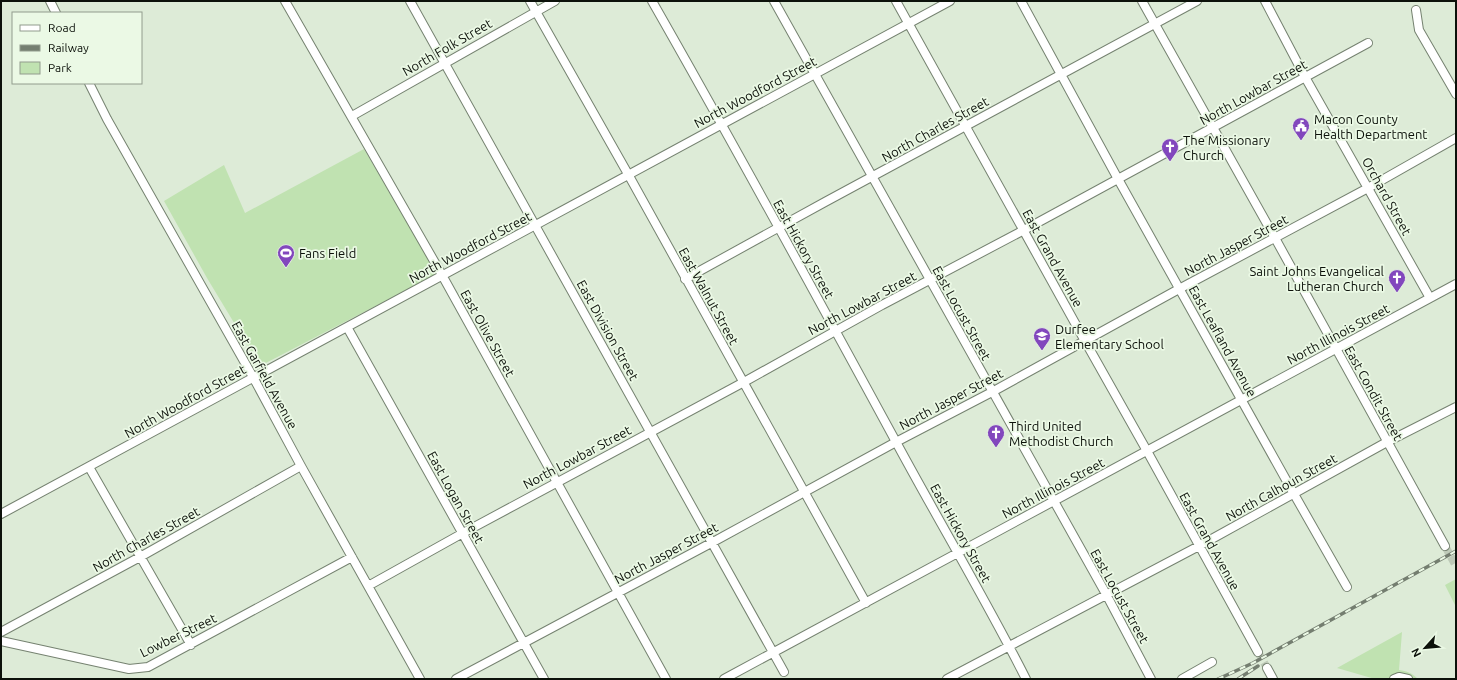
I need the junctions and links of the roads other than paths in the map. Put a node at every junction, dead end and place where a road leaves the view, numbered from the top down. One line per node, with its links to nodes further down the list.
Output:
1 (50, 1): 16 (street)
2 (285, 1): 26 (street, East Olive Street)
3 (410, 1): 20 (street, East Division Street)
4 (530, 1): 15 (street, East Walnut Street)
5 (555, 1): 15 (street, North Folk Street)
6 (652, 1): 27 (street, East Hickory Street)
7 (774, 1): 21 (street, East Locust Street)
8 (896, 1): 17 (street, East Grand Avenue)
9 (950, 1): 17 (street, North Woodford Street)
10 (1021, 1): 22 (street, East Leafland Avenue)
11 (1142, 1): 18 (street, East Condit Street)
12 (1197, 1): 18 (street, North Charles Street)
13 (1265, 1): 23 (street, Orchard Street)
14 (1416, 10): 25 (street)
15 (536, 11): 20 (street, North Folk Street); 31 (street, East Walnut Street)
16 (56, 12)
17 (909, 23): 21 (street, North Woodford Street); 28 (street, East Grand Avenue)
18 (1155, 24): 22 (street, North Charles Street); 29 (street, East Condit Street)
19 (1368, 42): 23 (street, North Lowbar Street)
20 (445, 62): 26 (street, North Folk Street); 35 (street, East Division Street)
21 (814, 74): 27 (street, North Woodford Street); 32 (street, East Locust Street)
22 (1062, 74): 28 (street, North Charles Street); 33 (street, East Leafland Avenue)
23 (1305, 77): 29 (street, North Lowbar Street); 34 (street, Orchard Street)
24 (90, 84): 49 (street, East Garfield Avenue)
25 (1456, 94)
26 (352, 116): 39 (street, East Olive Street)
27 (722, 124): 31 (street, North Woodford Street); 36 (street, East Hickory Street)
28 (966, 126): 32 (street, North Charles Street); 37 (street, East Grand Avenue)
29 (1213, 127): 33 (street, North Lowbar Street); 38 (street, East Condit Street)
30 (1456, 138): 34 (street, North Jasper Street)
31 (628, 174): 35 (street, North Woodford Street); 40 (street, East Walnut Street)
32 (873, 177): 36 (street, North Charles Street); 41 (street, East Locust Street)
33 (1118, 179): 37 (street, North Lowbar Street); 43 (street, East Leafland Avenue)
34 (1368, 188): 38 (street, North Jasper Street); 44 (street, Orchard Street)
35 (536, 225): 39 (street, North Woodford Street); 54 (street, East Division Street)
36 (778, 228): 40 (street, North Charles Street); 46 (street, East Hickory Street)
37 (1024, 230): 41 (street, North Lowbar Street); 47 (street, East Grand Avenue)
38 (1275, 238): 43 (street, North Jasper Street); 48 (street, East Condit Street)
39 (442, 275): 45 (street, North Woodford Street); 60 (street, East Olive Street)
40 (685, 279): 50 (street, East Walnut Street)
41 (930, 280): 46 (street, North Lowbar Street); 51 (street, East Locust Street)
42 (1456, 284): 44 (street, North Illinois Street)
43 (1179, 288): 47 (street, North Jasper Street); 52 (street, East Leafland Avenue)
44 (1430, 298): 48 (street, North Illinois Street)
45 (347, 327): 49 (street, North Woodford Street); 65 (street, East Logan Street)
46 (836, 330): 50 (street, North Lowbar Street); 55 (street, East Hickory Street)
47 (1085, 341): 51 (street, North Jasper Street); 57 (street, East Grand Avenue)
48 (1336, 349): 52 (street, North Illinois Street); 56 (street, East Condit Street)
49 (253, 376): 58 (street, East Garfield Avenue); 59 (street, North Woodford Street)
50 (744, 382): 54 (street, North Lowbar Street); 61 (street, East Walnut Street)
51 (992, 392): 55 (street, North Jasper Street); 63 (street, East Locust Street)
52 (1242, 399): 57 (street, North Illinois Street); 62 (street, East Leafland Avenue)
53 (1456, 406): 56 (street, North Calhoun Street)
54 (651, 432): 60 (street, North Lowbar Street); 66 (street, East Division Street)
55 (896, 442): 61 (street, North Jasper Street); 69 (street, East Hickory Street)
56 (1387, 442): 62 (street, North Calhoun Street); 68 (street, East Condit Street)
57 (1147, 451): 63 (street, North Illinois Street); 67 (street, East Grand Avenue)
58 (301, 466): 70 (street, North Charles Street); 71 (street, East Garfield Avenue)
59 (89, 467): 64 (street, North Woodford Street); 70 (street)
60 (556, 482): 65 (street, North Lowbar Street); 74 (street, East Olive Street)
61 (804, 491): 66 (street, North Jasper Street); 76 (street, East Walnut Street)
62 (1294, 494): 67 (street, North Calhoun Street); 73 (street, East Leafland Avenue)
63 (1053, 502): 69 (street, North Illinois Street); 75 (street, East Locust Street)
64 (1, 514)
65 (463, 533): 72 (street, North Lowbar Street); 79 (street, East Logan Street)
66 (713, 542): 74 (street, North Jasper Street); 82 (street, East Division Street)
67 (1199, 546): 75 (street, North Calhoun Street); 83 (street, East Grand Avenue)
68 (1444, 546)
69 (958, 552): 76 (street, North Illinois Street); 81 (street, East Hickory Street)
70 (140, 557): 77 (street, North Charles Street); 80 (street)
71 (352, 557): 72 (street, East Garfield Avenue); 80 (street, Lowber Street)
72 (368, 586): 87 (street, East Garfield Avenue)
73 (1347, 587)
74 (617, 593): 79 (street, North Jasper Street); 90 (street, East Olive Street)
75 (1106, 594): 81 (street, North Calhoun Street); 94 (street, East Locust Street)
76 (866, 603): 82 (street, North Illinois Street)
77 (1, 632)
78 (1, 641): 80 (street, Lowber Street)
79 (524, 643): 88 (street, North Jasper Street); 89 (street, East Logan Street)
80 (190, 644)
81 (1010, 646): 92 (street, North Calhoun Street); 93 (street, East Hickory Street)
82 (774, 652): 86 (street, East Division Street); 91 (street, North Illinois Street)
83 (1258, 652)
84 (1212, 662): 95 (street)
85 (1267, 668): 96 (street)
86 (784, 672)
87 (420, 679)
88 (456, 679)
89 (544, 679)
90 (666, 679)
91 (724, 679)
92 (947, 679)
93 (1026, 679)
94 (1151, 679)
95 (1182, 679)
96 (1273, 679)
97 (1394, 679): 98 (street)
98 (1408, 679)

